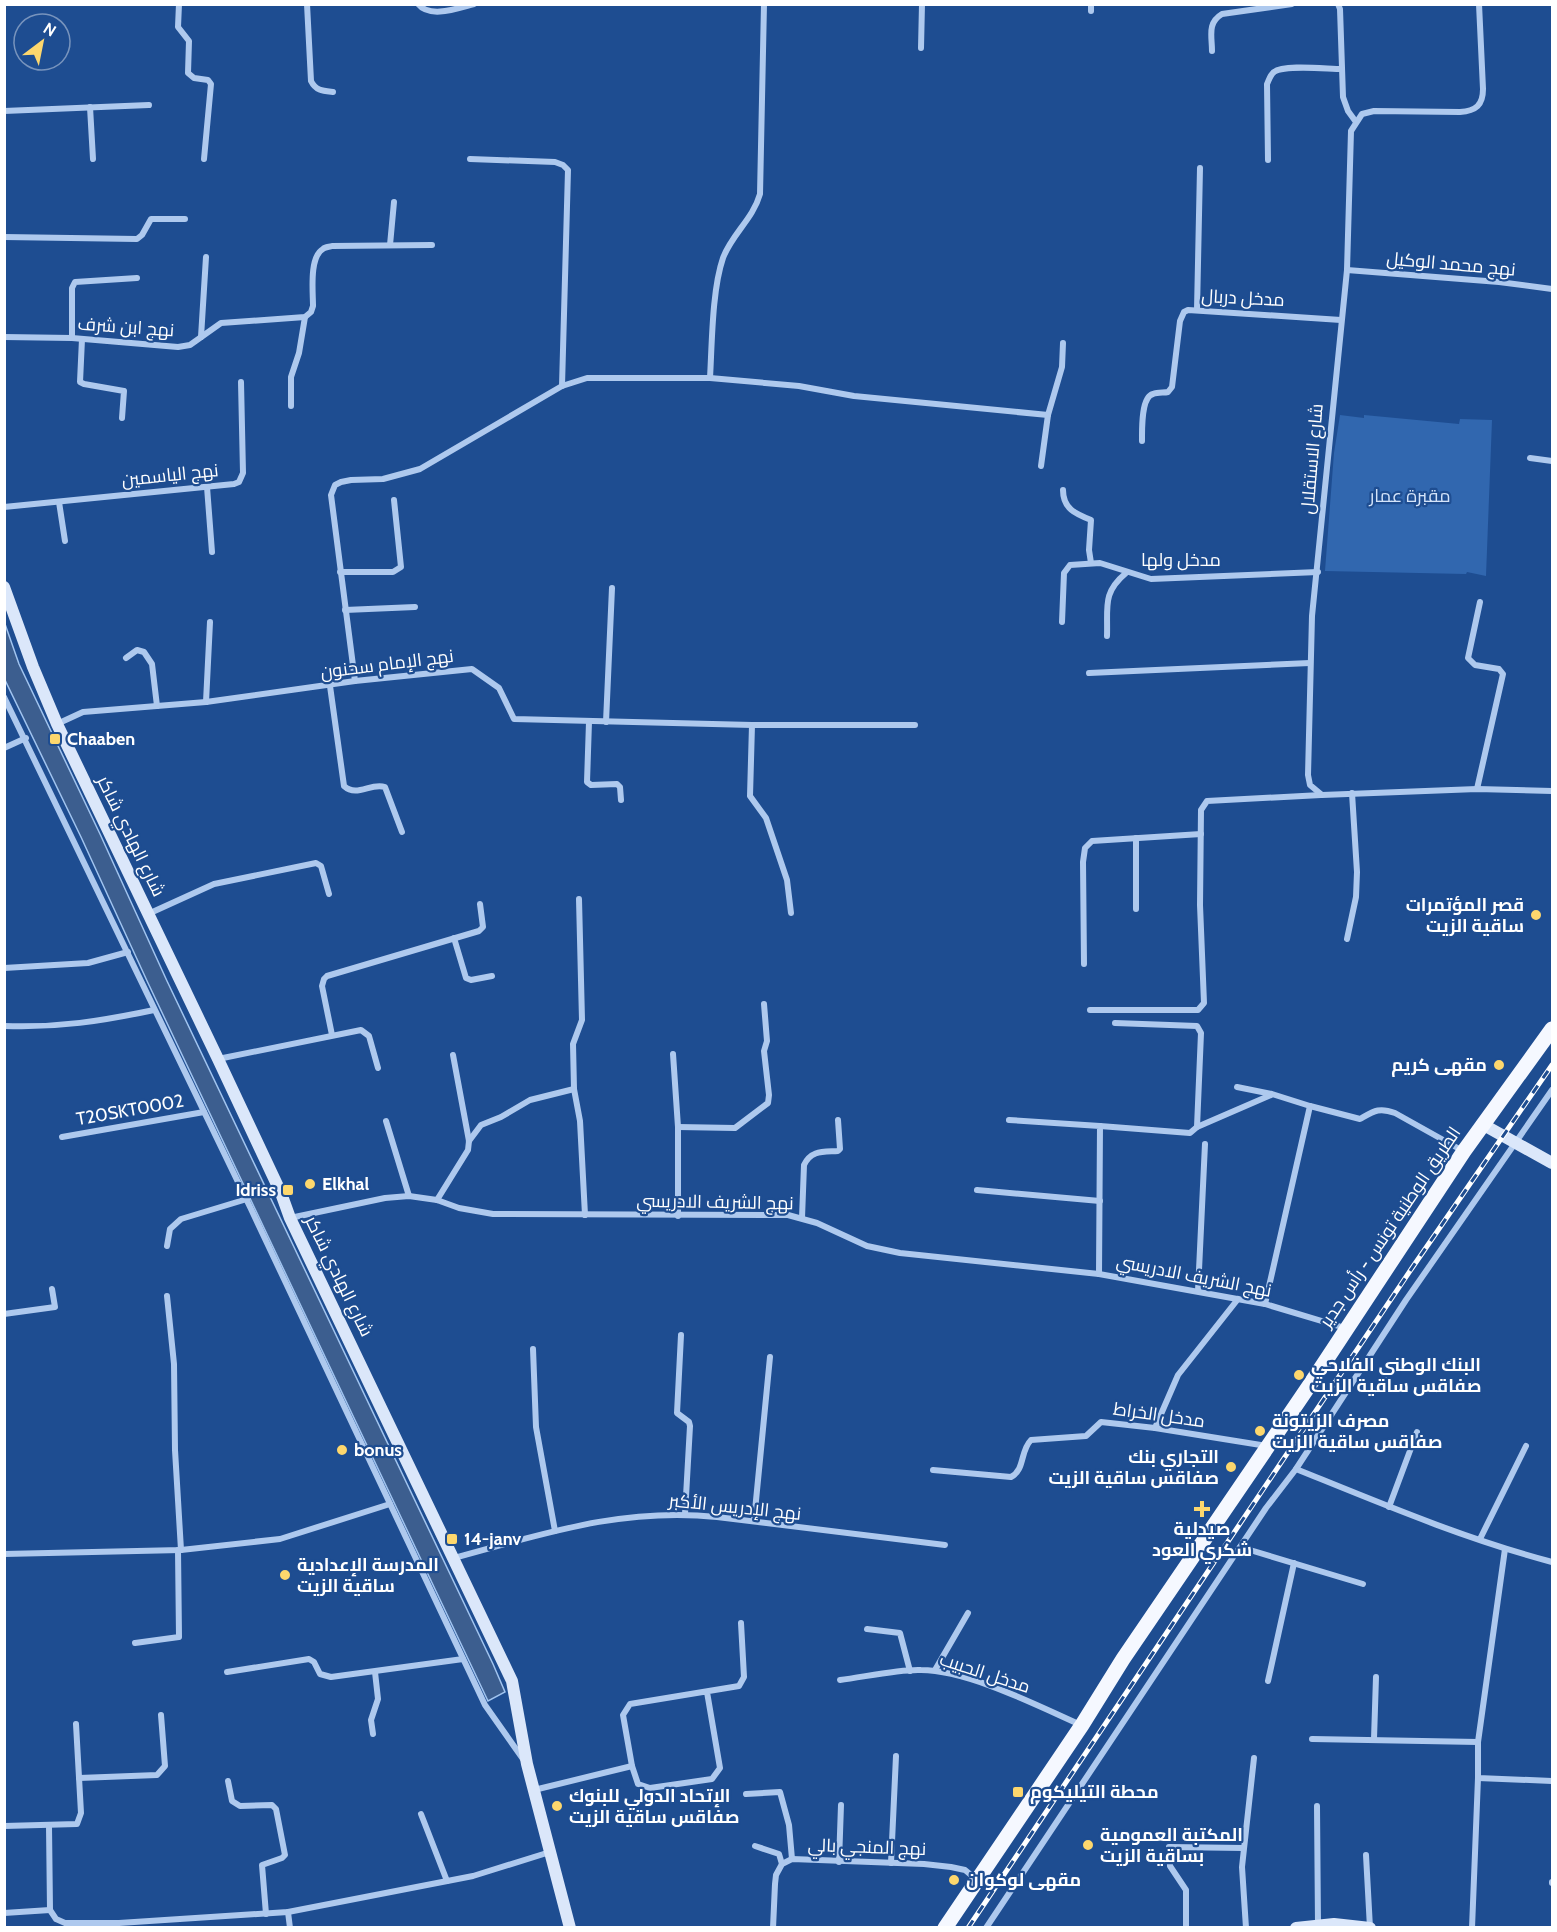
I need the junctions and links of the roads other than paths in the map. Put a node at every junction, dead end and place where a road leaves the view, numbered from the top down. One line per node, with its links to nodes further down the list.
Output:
1 (179, 4): 19 (street)
2 (307, 4): 13 (street)
3 (418, 4): 4 (street)
4 (474, 4)
5 (764, 4): 40 (street)
6 (922, 4): 10 (street)
7 (1292, 4): 11 (street)
8 (1338, 4): 12 (street)
9 (1479, 4): 17 (street)
10 (921, 48)
11 (1212, 51)
12 (1342, 69): 17 (street); 21 (street)
13 (333, 92)
14 (149, 105): 15 (street)
15 (90, 107): 16 (street); 18 (street)
16 (4, 111)
17 (1356, 122): 29 (street, شارع الاستقلال)
18 (93, 159)
19 (204, 159)
20 (470, 159): 42 (street)
21 (1268, 160)
22 (1200, 168): 32 (street)
23 (394, 202): 27 (street)
24 (185, 219): 25 (street)
25 (4, 237)
26 (432, 244): 27 (street)
27 (390, 245): 33 (street)
28 (206, 257): 36 (street)
29 (1347, 270): 31 (street, نهج محمد الوكيل); 34 (street, شارع الاستقلال)
30 (137, 278): 37 (street)
31 (1552, 289)
32 (1197, 310): 34 (street, مدخل دربال); 46 (street, مدخل دربال)
33 (305, 317): 36 (street, نهج ابن شرف); 43 (street)
34 (1341, 320): 59 (street, شارع الاستقلال)
35 (4, 337): 37 (street, نهج ابن شرف)
36 (201, 337): 38 (street, نهج ابن شرف)
37 (72, 338): 38 (street, نهج ابن شرف)
38 (82, 339): 45 (street)
39 (1063, 343): 44 (street)
40 (710, 378): 42 (street); 44 (street)
41 (241, 382): 50 (street, نهج الياسمين)
42 (562, 386): 58 (street)
43 (291, 406)
44 (1048, 415): 49 (street)
45 (122, 418)
46 (1142, 441)
47 (1530, 458): 48 (street)
48 (1552, 461)
49 (1041, 466)
50 (207, 487): 53 (street, نهج الياسمين); 56 (street)
51 (1063, 490): 57 (street)
52 (394, 500): 58 (street)
53 (58, 502): 54 (street, نهج الياسمين); 55 (street)
54 (4, 507)
55 (65, 541)
56 (212, 552)
57 (1091, 563): 60 (street, مدخل ولها); 67 (street)
58 (340, 572): 65 (street)
59 (1318, 572): 60 (street, مدخل ولها); 70 (street, شارع الاستقلال)
60 (1126, 573): 68 (street)
61 (4, 587): 79 (main road, شارع الهادي شاكر)
62 (612, 588): 78 (street)
63 (1480, 602): 84 (street)
64 (415, 607): 65 (street)
65 (345, 610): 72 (street)
66 (210, 621): 75 (street)
67 (1062, 622)
68 (1107, 636)
69 (126, 658): 76 (street)
70 (1310, 663): 71 (street); 87 (street, شارع الاستقلال)
71 (1089, 673)
72 (355, 681): 73 (street, نهج الإمام سحنون); 77 (street, نهج الإمام سحنون)
73 (330, 686): 75 (street, نهج الإمام سحنون); 89 (street)
74 (4, 697): 82 (street)
75 (206, 702): 76 (street, نهج الإمام سحنون)
76 (157, 706): 79 (street, نهج الإمام سحنون)
77 (589, 722): 78 (street, نهج الإمام سحنون); 88 (street)
78 (606, 722): 80 (street, نهج الإمام سحنون)
79 (57, 724): 97 (main road, شارع الهادي شاكر)
80 (752, 725): 81 (street, نهج الإمام سحنون); 96 (street)
81 (915, 726)
82 (26, 738): 83 (street); 100 (street)
83 (4, 748)
84 (1478, 789): 85 (street); 86 (street)
85 (1552, 791)
86 (1352, 793): 87 (street); 99 (street)
87 (1322, 795): 90 (street)
88 (621, 800)
89 (402, 832)
90 (1201, 834): 91 (street); 106 (street)
91 (1136, 838): 95 (street); 101 (street)
92 (329, 894): 97 (street)
93 (579, 899): 116 (street)
94 (480, 904): 98 (street)
95 (1136, 909)
96 (791, 913)
97 (148, 914): 113 (main road, شارع الهادي شاكر)
98 (454, 938): 103 (street); 110 (street)
99 (1347, 939)
100 (128, 952): 102 (street); 105 (street)
101 (1084, 964)
102 (4, 968)
103 (492, 976)
104 (764, 1004): 126 (street)
105 (154, 1010): 108 (street); 120 (street)
106 (1090, 1010)
107 (1115, 1023): 127 (street)
108 (4, 1026)
109 (1552, 1029): 124 (main road, الطريق الوطنية تونس - رأس جدير)
110 (332, 1035): 113 (street); 114 (street)
111 (673, 1054): 126 (street)
112 (453, 1055): 129 (street)
113 (218, 1059): 141 (main road, شارع الهادي شاكر)
114 (378, 1068)
115 (1238, 1087): 118 (street)
116 (574, 1089): 129 (street); 139 (street)
117 (1552, 1090): 131 (street)
118 (1272, 1094): 119 (street); 127 (street)
119 (1310, 1106): 132 (street); 149 (street)
120 (204, 1112): 128 (street, T20SKT0002); 136 (street)
121 (838, 1120): 142 (street)
122 (1009, 1120): 125 (street)
123 (386, 1121): 135 (street)
124 (1482, 1124): 131 (main road); 132 (main road, الطريق الوطنية تونس - رأس جدير)
125 (1100, 1126): 127 (street); 138 (street)
126 (678, 1127): 140 (street)
127 (1197, 1127)
128 (62, 1137)
129 (469, 1141): 137 (street)
130 (1205, 1144): 146 (street)
131 (1515, 1144): 133 (main road); 159 (street)
132 (1464, 1151): 151 (main road, الطريق الوطنية تونس - رأس جدير)
133 (1552, 1163)
134 (977, 1190): 138 (street)
135 (409, 1196): 137 (street, نهج الشريف الادريسي); 141 (street, نهج الشريف الادريسي)
136 (247, 1198): 143 (street); 161 (street)
137 (437, 1200): 139 (street, نهج الشريف الادريسي)
138 (1100, 1201): 144 (street)
139 (585, 1215): 140 (street, نهج الشريف الادريسي)
140 (678, 1216): 142 (street, نهج الشريف الادريسي)
141 (290, 1218): 172 (main road, شارع الهادي شاكر)
142 (802, 1218): 144 (street, نهج الشريف الادريسي)
143 (167, 1246)
144 (1099, 1274): 146 (street, نهج الشريف الادريسي)
145 (52, 1290): 150 (street)
146 (1198, 1291): 148 (street, نهج الشريف الادريسي)
147 (167, 1296): 170 (street)
148 (1238, 1299): 149 (street, نهج الشريف الادريسي); 155 (street)
149 (1265, 1304): 151 (street, نهج الشريف الادريسي)
150 (4, 1314)
151 (1346, 1329): 157 (main road, الطريق الوطنية تونس - رأس جدير)
152 (681, 1335): 163 (street)
153 (533, 1349): 165 (street)
154 (770, 1357): 164 (street)
155 (1155, 1428): 157 (street, مدخل الخراط); 160 (street, مدخل الخراط)
156 (1417, 1432): 162 (street)
157 (1268, 1446): 191 (main road, الطريق الوطنية تونس - رأس جدير)
158 (1526, 1446): 166 (street)
159 (1296, 1469): 162 (street); 168 (street)
160 (933, 1470)
161 (390, 1504): 170 (street); 180 (street)
162 (1389, 1507): 166 (street)
163 (685, 1514): 164 (street, نهج الإدريس الأكبر); 165 (street, نهج الإدريس الأكبر)
164 (754, 1521): 167 (street, نهج الإدريس الأكبر)
165 (555, 1531): 172 (street, نهج الإدريس الأكبر)
166 (1480, 1539): 169 (street)
167 (945, 1545)
168 (1240, 1547): 174 (street); 232 (street)
169 (1505, 1549): 173 (street); 195 (street)
170 (179, 1550): 171 (street); 179 (street)
171 (4, 1554)
172 (454, 1558): 198 (main road, شارع الهادي شاكر)
173 (1552, 1562)
174 (1294, 1563): 175 (street); 187 (street)
175 (1362, 1584)
176 (968, 1613): 181 (street)
177 (741, 1623): 188 (street)
178 (867, 1629): 182 (street)
179 (135, 1643)
180 (463, 1659): 184 (street); 198 (street)
181 (935, 1670): 182 (street, مدخل الحبيب); 191 (street, مدخل الحبيب)
182 (910, 1671): 186 (street, مدخل الحبيب)
183 (227, 1672): 184 (street)
184 (375, 1672): 192 (street)
185 (1376, 1677): 194 (street)
186 (840, 1680)
187 (1268, 1681)
188 (707, 1692): 199 (street); 199 (street)
189 (161, 1715): 200 (street)
190 (76, 1724): 200 (street)
191 (1082, 1725): 219 (main road, الطريق الوطنية تونس - رأس جدير)
192 (373, 1734)
193 (1312, 1739): 194 (street)
194 (1374, 1740): 195 (street)
195 (1478, 1742): 201 (street)
196 (896, 1756): 217 (street)
197 (1254, 1758): 212 (street)
198 (527, 1764): 204 (main road, شارع الهادي شاكر)
199 (632, 1766): 204 (street)
200 (79, 1778): 210 (street)
201 (1478, 1778): 203 (street); 237 (street)
202 (228, 1781): 224 (street)
203 (1552, 1781)
204 (534, 1790): 213 (main road, شارع الهادي شاكر)
205 (746, 1794): 215 (street)
206 (841, 1804): 216 (street)
207 (1317, 1806): 226 (street)
208 (421, 1814): 220 (street)
209 (4, 1826): 210 (street)
210 (50, 1826): 221 (street)
211 (754, 1846): 218 (street)
212 (1243, 1848): 233 (street); 234 (street)
213 (551, 1852): 220 (street); 229 (main road, شارع الهادي شاكر)
214 (1366, 1855): 236 (street)
215 (792, 1859): 216 (street, نهج المنجي بالي); 218 (street, نهج المنجي بالي)
216 (839, 1862): 217 (street, نهج المنجي بالي)
217 (891, 1863): 219 (street, نهج المنجي بالي)
218 (782, 1864): 230 (street, نهج المنجي بالي)
219 (977, 1880): 231 (main road, الطريق الوطنية تونس - رأس جدير)
220 (447, 1881): 222 (street)
221 (50, 1910): 223 (street); 225 (street)
222 (288, 1912): 224 (street); 228 (street)
223 (4, 1913)
224 (266, 1914): 225 (street)
225 (119, 1925)
226 (1318, 1925): 227 (main road); 235 (main road)
227 (1334, 1926): 236 (main road)
228 (290, 1928)
229 (570, 1928)
230 (773, 1928)
231 (945, 1928)
232 (986, 1928)
233 (1186, 1928)
234 (1246, 1928)
235 (1296, 1928)
236 (1370, 1928)
237 (1472, 1928)

